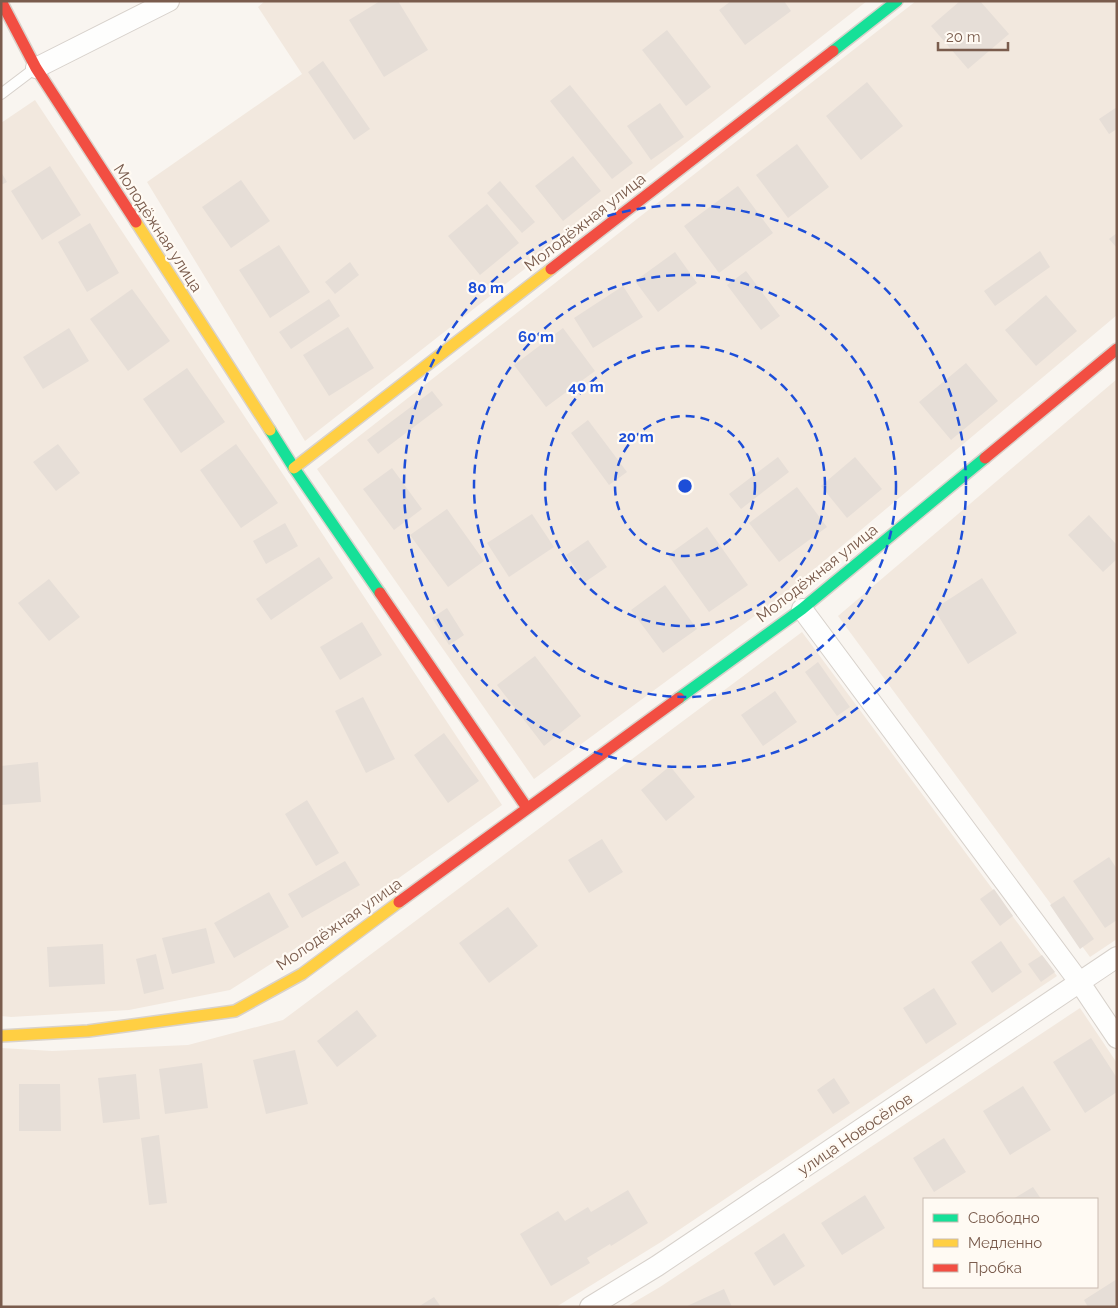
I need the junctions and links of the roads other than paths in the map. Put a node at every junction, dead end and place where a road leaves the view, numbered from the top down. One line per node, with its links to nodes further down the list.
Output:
1 (1, 1): 4 (street, Молодёжная улица)
2 (169, 1): 4 (street)
3 (897, 1): 7 (street, Молодёжная улица)
4 (36, 68): 5 (lane); 7 (street, Молодёжная улица)
5 (1, 94)
6 (1117, 349): 8 (street, Молодёжная улица)
7 (294, 468): 9 (street, Молодёжная улица)
8 (802, 609): 9 (street, Молодёжная улица); 11 (street)
9 (527, 808): 12 (street, Молодёжная улица)
10 (1117, 957): 11 (street, улица Новосёлов)
11 (1080, 982): 13 (street); 14 (street, улица Новосёлов)
12 (1, 1036)
13 (1117, 1038)
14 (590, 1307)

